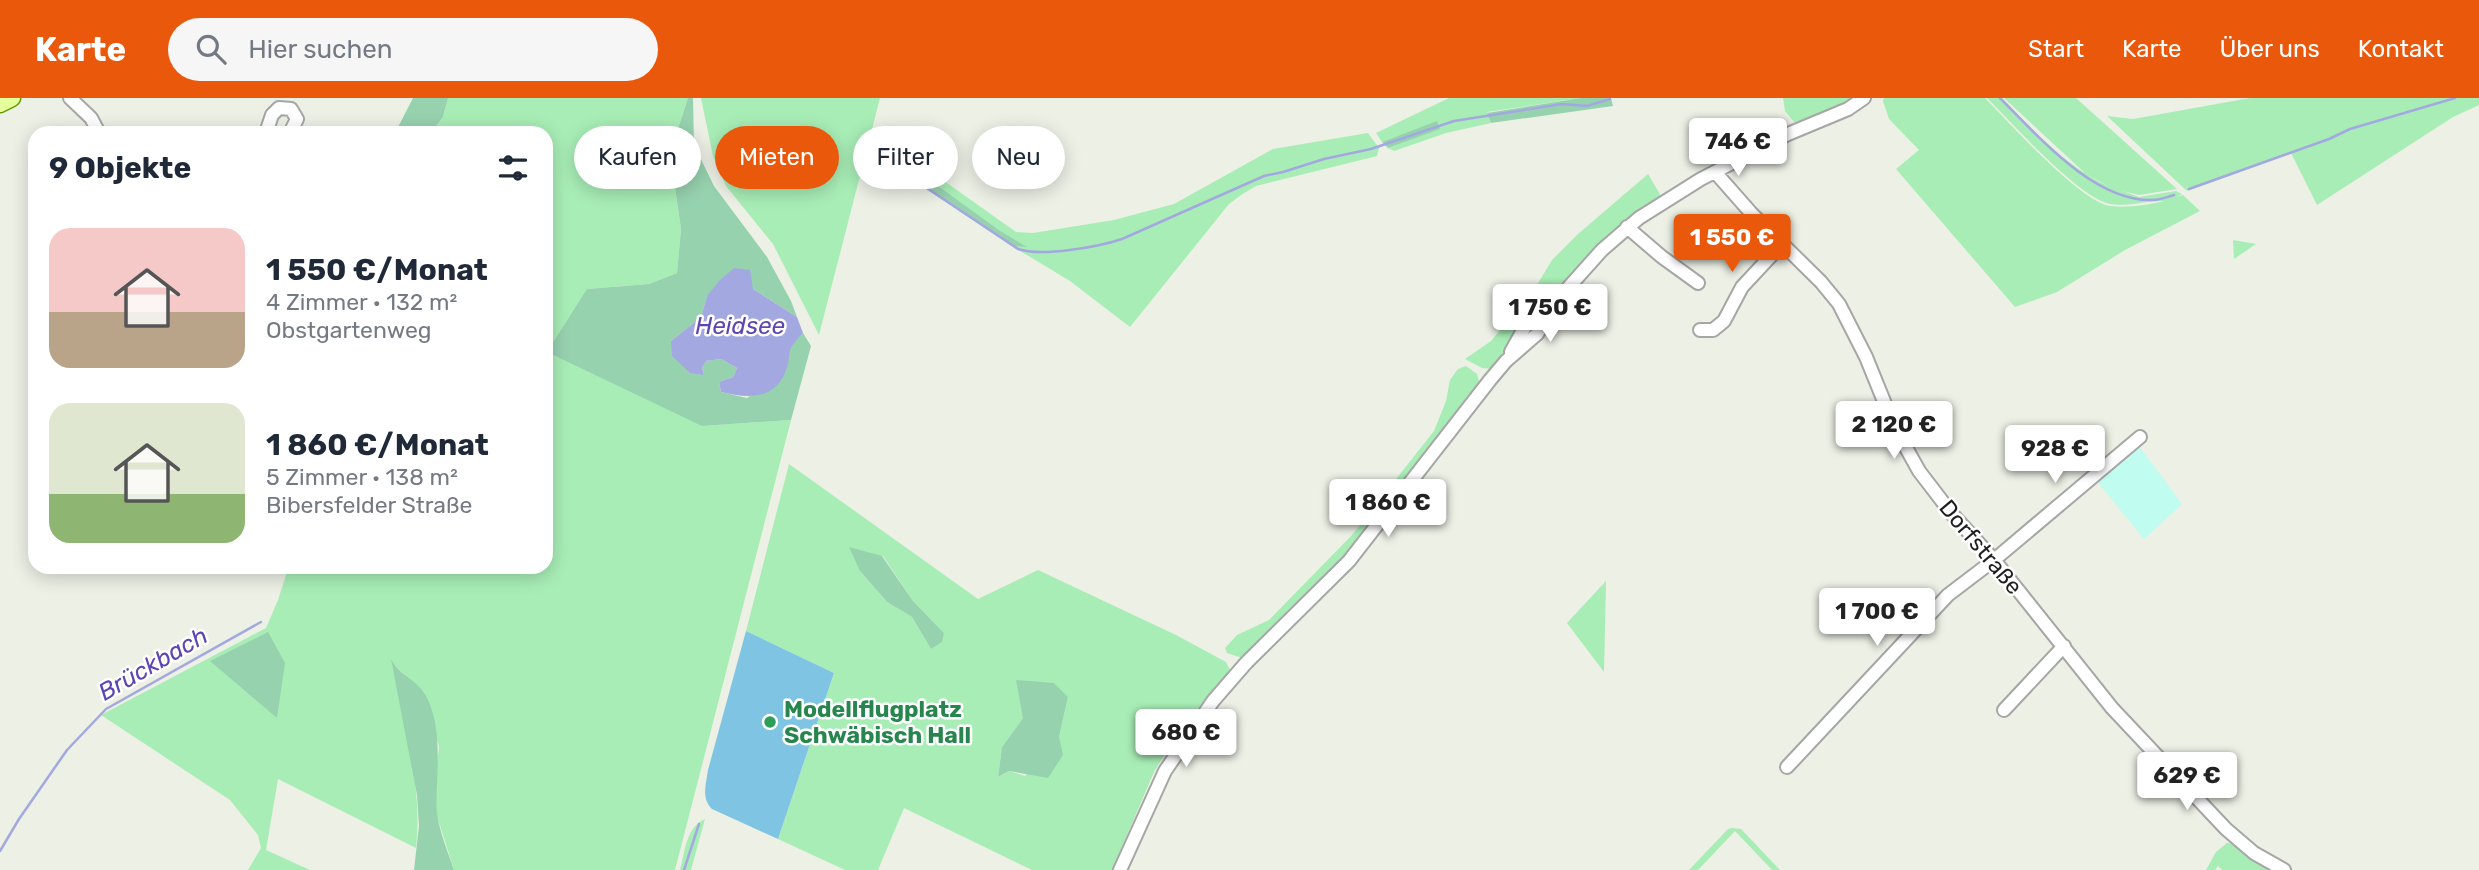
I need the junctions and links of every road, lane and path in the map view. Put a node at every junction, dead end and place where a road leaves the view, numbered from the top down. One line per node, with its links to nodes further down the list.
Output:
1 (12, 98): 5 (main road)
2 (70, 98): 6 (street)
3 (88, 98): 6 (street)
4 (1864, 98): 10 (street)
5 (0, 104)
6 (92, 118): 7 (street)
7 (96, 126)
8 (269, 126): 9 (street)
9 (294, 126)
10 (1715, 172): 11 (street); 12 (street, Dorfstraße)
11 (1627, 227): 13 (street); 20 (street)
12 (1782, 244): 14 (street); 16 (street, Dorfstraße)
13 (1698, 283)
14 (1700, 330)
15 (2140, 437): 16 (street)
16 (1994, 560): 17 (street, Dorfstraße); 19 (street)
17 (2064, 646): 18 (street); 21 (street, Dorfstraße)
18 (2004, 710)
19 (1787, 767)
20 (1120, 870)
21 (2284, 870)

